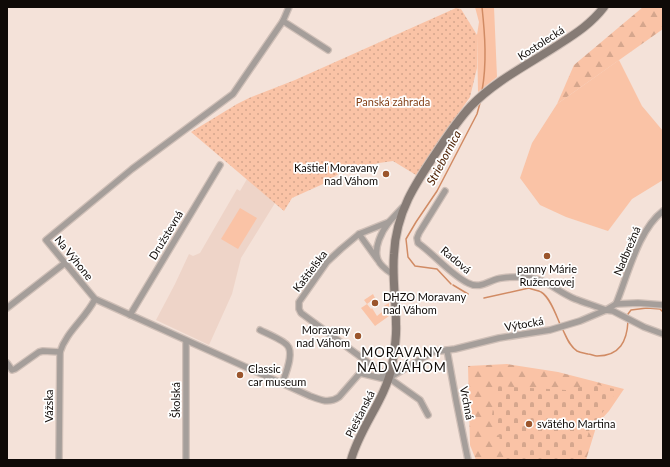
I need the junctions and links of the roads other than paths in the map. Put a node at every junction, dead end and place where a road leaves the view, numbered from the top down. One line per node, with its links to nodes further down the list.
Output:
1 (289, 7): 3 (street, Na Výhone)
2 (604, 7): 7 (main road, Kostolecká)
3 (283, 21): 4 (street); 12 (street, Na Výhone)
4 (328, 50)
5 (220, 165): 19 (street, Družstevná)
6 (445, 191): 18 (street, Radová)
7 (404, 205): 9 (street); 13 (main road)
8 (663, 211): 15 (street, Nadbrežná)
9 (389, 222): 10 (street); 11 (street)
10 (359, 234): 11 (street); 26 (street, Kaštieľska)
11 (377, 259): 13 (street)
12 (65, 263): 14 (street, Na Výhone); 17 (street)
13 (394, 275): 26 (main road)
14 (95, 299): 19 (street, Na Výhone); 24 (street, Vážska)
15 (616, 304): 16 (street); 18 (street, Výtocká)
16 (663, 305)
17 (7, 308)
18 (606, 310): 21 (street); 23 (street, Výtocká)
19 (130, 315): 22 (street, Na Výhone)
20 (260, 330): 27 (street)
21 (663, 334)
22 (186, 341): 27 (street, Na Výhone); 30 (street, Školská)
23 (447, 350): 26 (street, Výtocká); 32 (street, Vrchná)
24 (60, 352): 25 (street); 29 (street, Vážska)
25 (7, 364)
26 (389, 378): 27 (street, Na Výhone); 28 (street); 31 (main road, Piešťanská)
27 (282, 384)
28 (428, 415)
29 (59, 460)
30 (186, 460)
31 (350, 460)
32 (468, 460)

